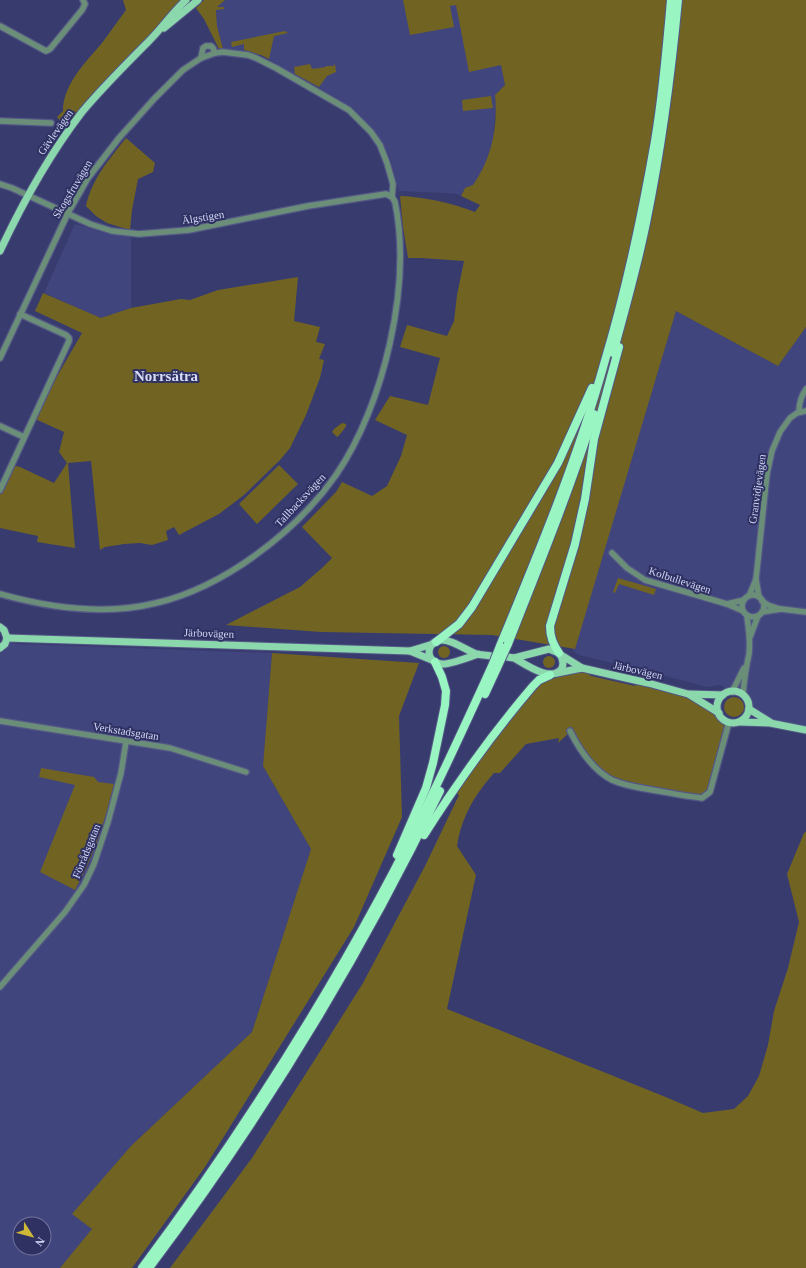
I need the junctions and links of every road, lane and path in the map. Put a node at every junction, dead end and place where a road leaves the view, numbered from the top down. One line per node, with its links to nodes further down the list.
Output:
1 (83, 0): 6 (street)
2 (186, 0): 7 (main road, Gävlevägen)
3 (198, 0): 7 (main road, Gävlevägen)
4 (671, 0): 20 (highway)
5 (678, 0): 17 (highway)
6 (0, 26)
7 (150, 40): 13 (main road, Gävlevägen)
8 (214, 53): 9 (street, Skogsfruvägen); 9 (street, Skogsfruvägen); 14 (street, Skogsfruvägen)
9 (201, 58): 15 (street, Skogsfruvägen)
10 (0, 121): 11 (street)
11 (51, 123)
12 (0, 184): 13 (street, Älgstigen)
13 (28, 195): 15 (street, Älgstigen); 16 (main road, Gävlevägen)
14 (389, 196): 15 (street, Älgstigen); 29 (street, Tallbacksvägen)
15 (68, 213): 18 (street, Skogsfruvägen)
16 (0, 251)
17 (630, 293): 41 (highway); 45 (highway)
18 (20, 314): 19 (street, Skogsfruvägen); 25 (street)
19 (0, 358)
20 (604, 364): 40 (highway); 41 (highway)
21 (806, 389): 23 (street)
22 (806, 411): 23 (street)
23 (799, 412): 28 (street, Granvidjevägen)
24 (0, 426): 25 (street)
25 (24, 437): 26 (street)
26 (0, 490)
27 (612, 553): 32 (street, Kolbullevägen)
28 (756, 579): 30 (street, Granvidjevägen); 31 (street, Granvidjevägen)
29 (0, 594)
30 (747, 598): 31 (street); 32 (street); 35 (street)
31 (761, 599): 33 (street); 36 (street)
32 (727, 604): 35 (street, Kolbullevägen)
33 (781, 610): 34 (street); 36 (street)
34 (806, 612)
35 (745, 613): 36 (street); 39 (street)
36 (760, 614): 39 (street)
37 (0, 628): 38 (main road)
38 (7, 638): 42 (main road); 43 (main road, Järbovägen)
39 (750, 639): 48 (street)
40 (434, 643): 43 (main road, Järbovägen); 44 (main road, Järbovägen); 47 (main road)
41 (504, 645): 65 (highway, bridge)
42 (0, 648)
43 (410, 651): 47 (main road, Järbovägen)
44 (478, 654): 46 (main road, Järbovägen); 47 (main road, Järbovägen)
45 (560, 654): 49 (main road, Järbovägen); 50 (main road); 50 (main road, Järbovägen)
46 (491, 656)
47 (433, 661): 65 (highway)
48 (747, 662): 51 (street); 53 (street)
49 (582, 668): 50 (main road, Järbovägen); 52 (main road, Järbovägen)
50 (553, 674): 65 (highway)
51 (732, 692): 53 (main road); 54 (main road)
52 (688, 694): 54 (main road, Järbovägen); 56 (main road, Järbovägen)
53 (743, 695): 55 (main road)
54 (723, 696): 56 (main road)
55 (749, 709): 59 (main road); 60 (main road)
56 (719, 713): 58 (main road)
57 (0, 721): 63 (street, Verkstadsgatan)
58 (729, 722): 59 (main road); 62 (street)
59 (740, 722): 60 (main road)
60 (770, 722): 61 (main road)
61 (806, 730)
62 (570, 731)
63 (126, 742): 64 (street, Verkstadsgatan); 66 (street, Förrådsgatan)
64 (246, 772)
65 (381, 901): 67 (highway); 68 (highway)
66 (0, 987)
67 (142, 1268)
68 (149, 1268)

